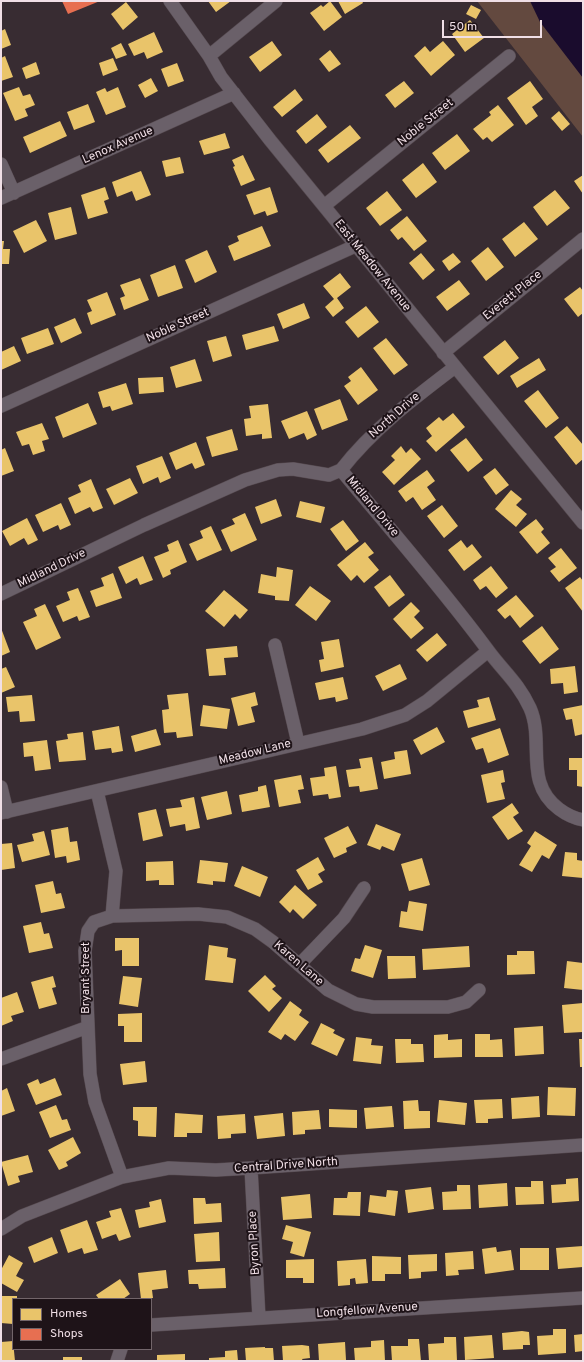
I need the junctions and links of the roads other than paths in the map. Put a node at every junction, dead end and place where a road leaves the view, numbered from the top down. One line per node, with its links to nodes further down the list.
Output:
1 (170, 1): 3 (street, East Meadow Avenue)
2 (276, 1): 3 (street)
3 (209, 56): 5 (street, East Meadow Avenue)
4 (509, 56): 9 (street, Noble Street)
5 (234, 93): 7 (street, Lenox Avenue); 9 (street, East Meadow Avenue)
6 (1, 164): 7 (street)
7 (14, 193): 8 (street, Lenox Avenue)
8 (1, 198)
9 (324, 206): 11 (street, East Meadow Avenue)
10 (583, 239): 12 (street, Everett Place)
11 (355, 246): 12 (street, East Meadow Avenue); 14 (street, Noble Street)
12 (442, 353): 13 (street, East Meadow Avenue)
13 (455, 367): 15 (street, North Drive); 16 (street, East Meadow Avenue)
14 (1, 406)
15 (341, 470): 17 (street, Midland Drive); 19 (street, Midland Drive)
16 (583, 523)
17 (1, 594)
18 (275, 645): 20 (street)
19 (488, 651): 20 (street, Meadow Lane); 24 (street, Midland Drive)
20 (298, 743): 22 (street, Meadow Lane)
21 (1, 787): 23 (street)
22 (98, 791): 23 (street, Meadow Lane); 26 (street)
23 (4, 812)
24 (583, 820)
25 (364, 888): 27 (street)
26 (112, 916): 27 (street, Karen Lane); 29 (street, Bryant Street)
27 (299, 965): 28 (street, Karen Lane)
28 (479, 990)
29 (88, 1027): 30 (street); 33 (street, Bryant Street)
30 (1, 1059)
31 (583, 1146): 32 (street, Central Drive North)
32 (251, 1168): 33 (street, Central Drive North); 36 (street, Byron Place)
33 (122, 1177): 34 (street, Central Drive North)
34 (1, 1229)
35 (583, 1298): 36 (street, Longfellow Avenue)
36 (259, 1318): 37 (street, Longfellow Avenue)
37 (152, 1325)
38 (121, 1350): 39 (street)
39 (117, 1361)

